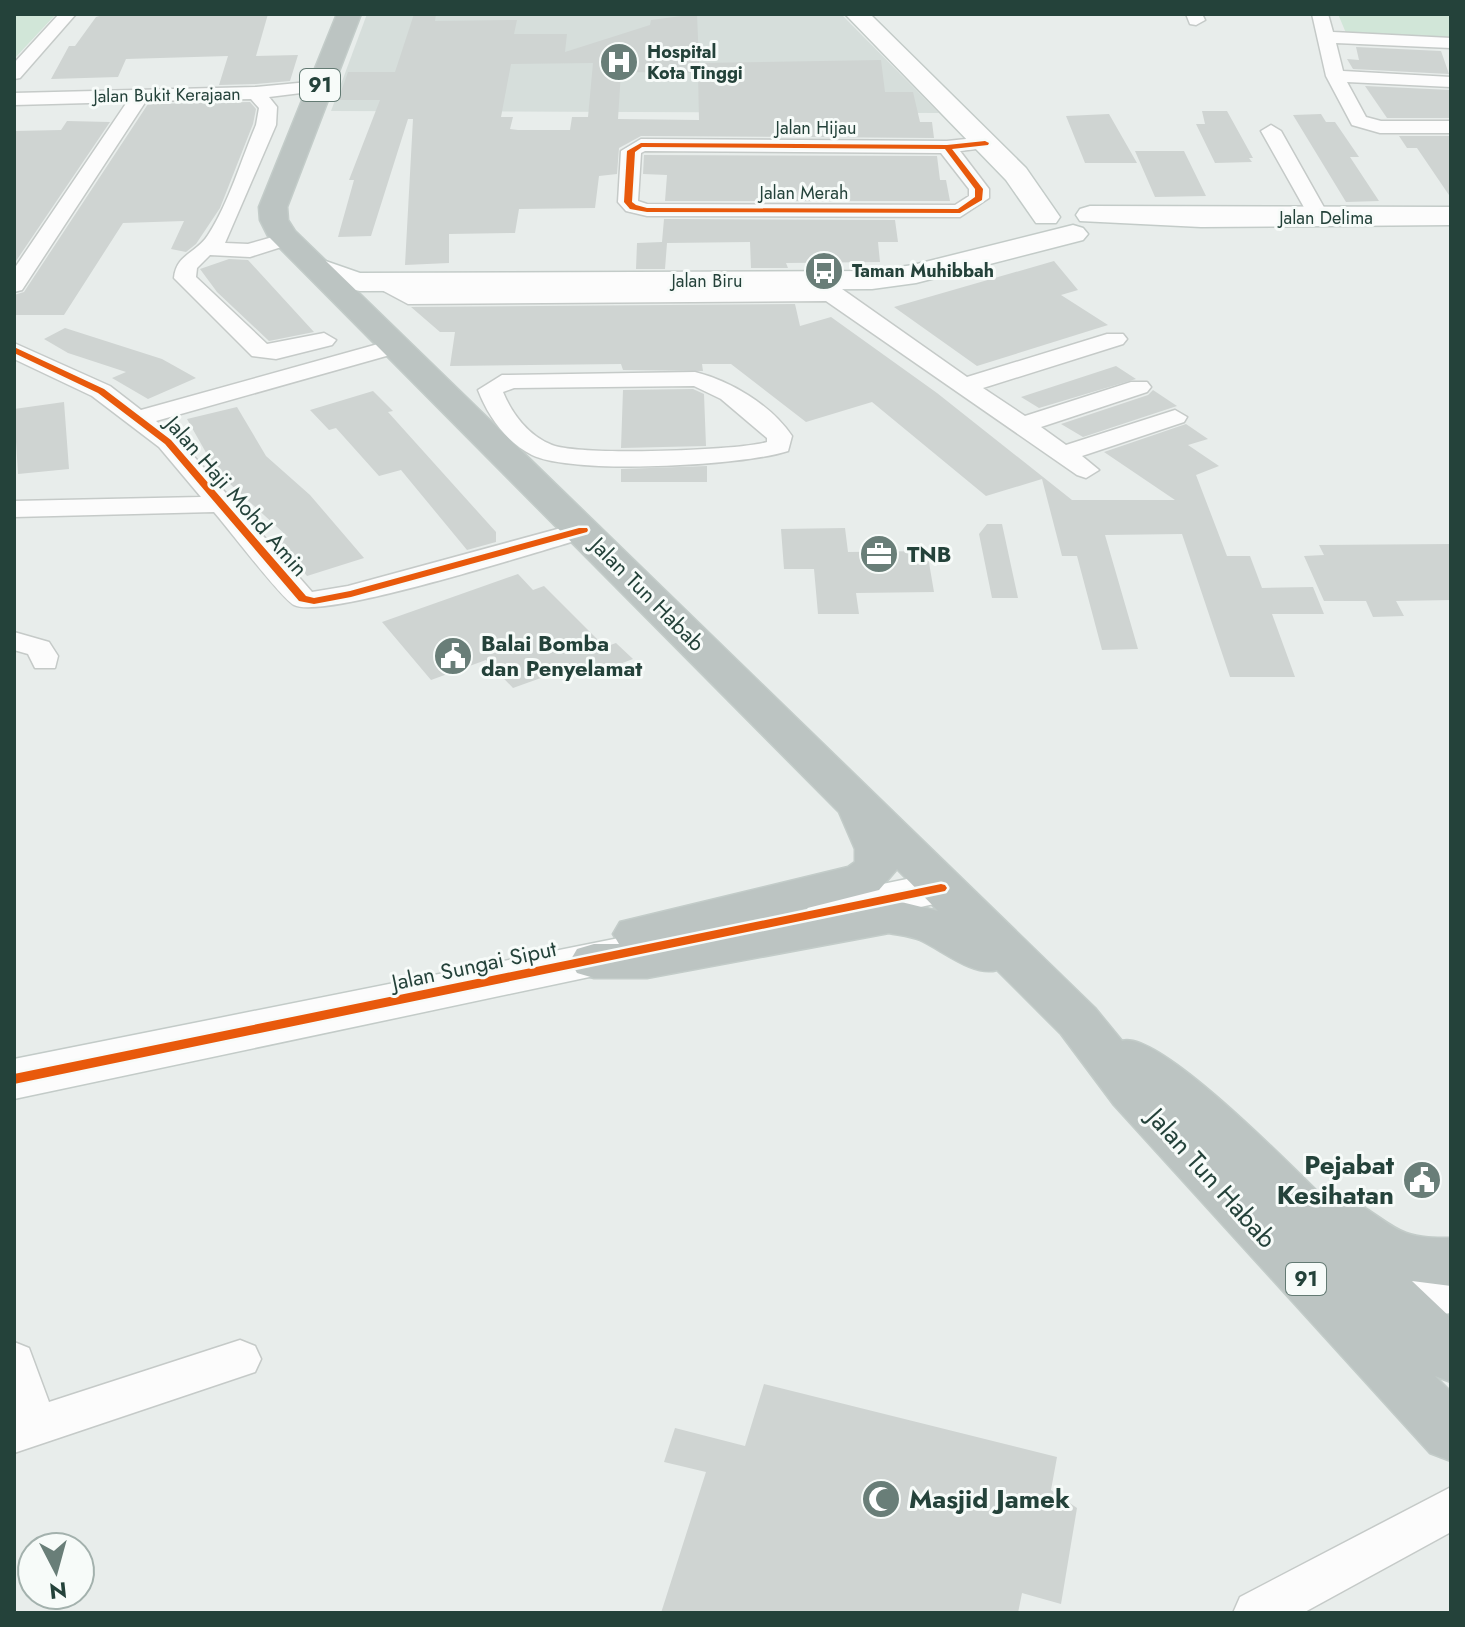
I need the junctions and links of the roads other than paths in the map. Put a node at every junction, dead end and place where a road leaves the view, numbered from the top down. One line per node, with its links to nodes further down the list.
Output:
1 (68, 14): 7 (street)
2 (349, 14): 10 (highway, Jalan Tun Habab / 91)
3 (857, 14): 16 (street)
4 (1320, 14): 5 (street)
5 (1326, 37): 6 (street); 8 (street)
6 (1451, 43)
7 (18, 66)
8 (1335, 76): 9 (street); 14 (street)
9 (1451, 82)
10 (319, 86): 11 (street, Jalan Bukit Kerajaan); 22 (highway, Jalan Tun Habab / 91)
11 (256, 93): 12 (street, Jalan Bukit Kerajaan); 23 (street)
12 (140, 96): 13 (street, Jalan Bukit Kerajaan); 25 (street)
13 (14, 99)
14 (1451, 127)
15 (1271, 131): 20 (street)
16 (985, 143): 17 (street, Jalan Hijau); 21 (street)
17 (947, 147): 18 (street, Jalan Hijau); 18 (street, Jalan Merah)
18 (627, 177)
19 (1451, 216): 20 (street, Jalan Delima)
20 (1320, 218): 21 (street, Jalan Delima)
21 (1070, 221): 27 (street, Jalan Biru)
22 (287, 239): 23 (street); 24 (highway, Jalan Tun Habab / 91)
23 (209, 249): 30 (street)
24 (314, 266): 26 (street, Jalan Biru); 28 (highway, Jalan Tun Habab / 91)
25 (14, 285)
26 (404, 286): 27 (street, Jalan Biru); 28 (street, Jalan Biru)
27 (822, 288): 33 (street)
28 (354, 305): 31 (highway, Jalan Tun Habab / 91)
29 (1115, 339): 33 (street)
30 (324, 340)
31 (396, 346): 35 (highway, Jalan Tun Habab / 91); 37 (street)
32 (14, 350): 37 (street, Jalan Haji Mohd Amin)
33 (964, 386): 38 (street)
34 (1139, 387): 38 (street)
35 (486, 416): 35 (street); 43 (highway, Jalan Tun Habab / 91)
36 (1175, 417): 39 (street)
37 (140, 418): 41 (street, Jalan Haji Mohd Amin)
38 (1020, 426): 39 (street)
39 (1062, 454): 40 (street)
40 (1086, 470)
41 (223, 504): 42 (street); 43 (street, Jalan Haji Mohd Amin)
42 (14, 509)
43 (583, 530): 46 (highway, Jalan Tun Habab / 91)
44 (14, 641): 45 (street)
45 (45, 662)
46 (846, 789): 47 (highway, Jalan Tun Habab / 91); 48 (highway)
47 (941, 888): 48 (street, Jalan Sungai Siput); 49 (highway, Jalan Tun Habab / 91)
48 (594, 961): 49 (highway); 50 (street, Jalan Sungai Siput)
49 (1037, 982): 51 (highway, Jalan Tun Habab / 91)
50 (14, 1079)
51 (1178, 1114): 52 (highway); 54 (highway); 60 (highway, Jalan Tun Habab / 91)
52 (1451, 1262)
53 (1451, 1289): 54 (street)
54 (1391, 1297): 55 (highway); 58 (highway)
55 (1451, 1356)
56 (240, 1359): 59 (street)
57 (14, 1361): 59 (street)
58 (1451, 1412)
59 (25, 1430)
60 (1451, 1434)
61 (1451, 1508): 62 (street)
62 (1257, 1613)

